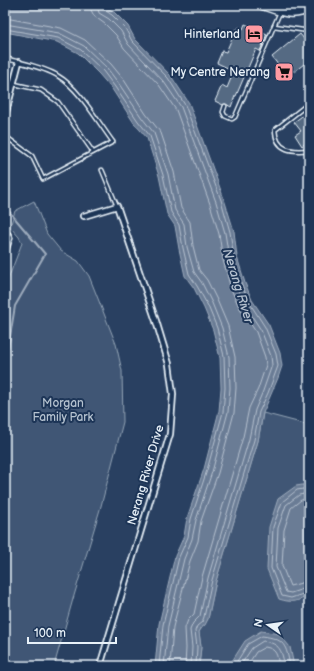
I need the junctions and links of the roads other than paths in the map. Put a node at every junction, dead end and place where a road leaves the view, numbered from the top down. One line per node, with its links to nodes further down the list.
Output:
1 (260, 5): 5 (main road)
2 (288, 5): 5 (main road)
3 (309, 8): 4 (main road)
4 (301, 9): 5 (main road); 6 (main road)
5 (281, 10): 7 (lane)
6 (309, 13)
7 (274, 26): 8 (lane); 14 (lane)
8 (309, 31)
9 (5, 58): 10 (lane)
10 (19, 62): 12 (street); 18 (lane)
11 (5, 82): 12 (lane)
12 (14, 84): 15 (street); 18 (lane)
13 (309, 103): 17 (lane)
14 (225, 106)
15 (5, 116)
16 (5, 136): 18 (lane)
17 (309, 150)
18 (93, 152)
19 (102, 170): 20 (lane)
20 (117, 206): 21 (street); 24 (street, Nerang River Drive)
21 (84, 216)
22 (5, 232): 23 (lane)
23 (5, 255)
24 (100, 666)

